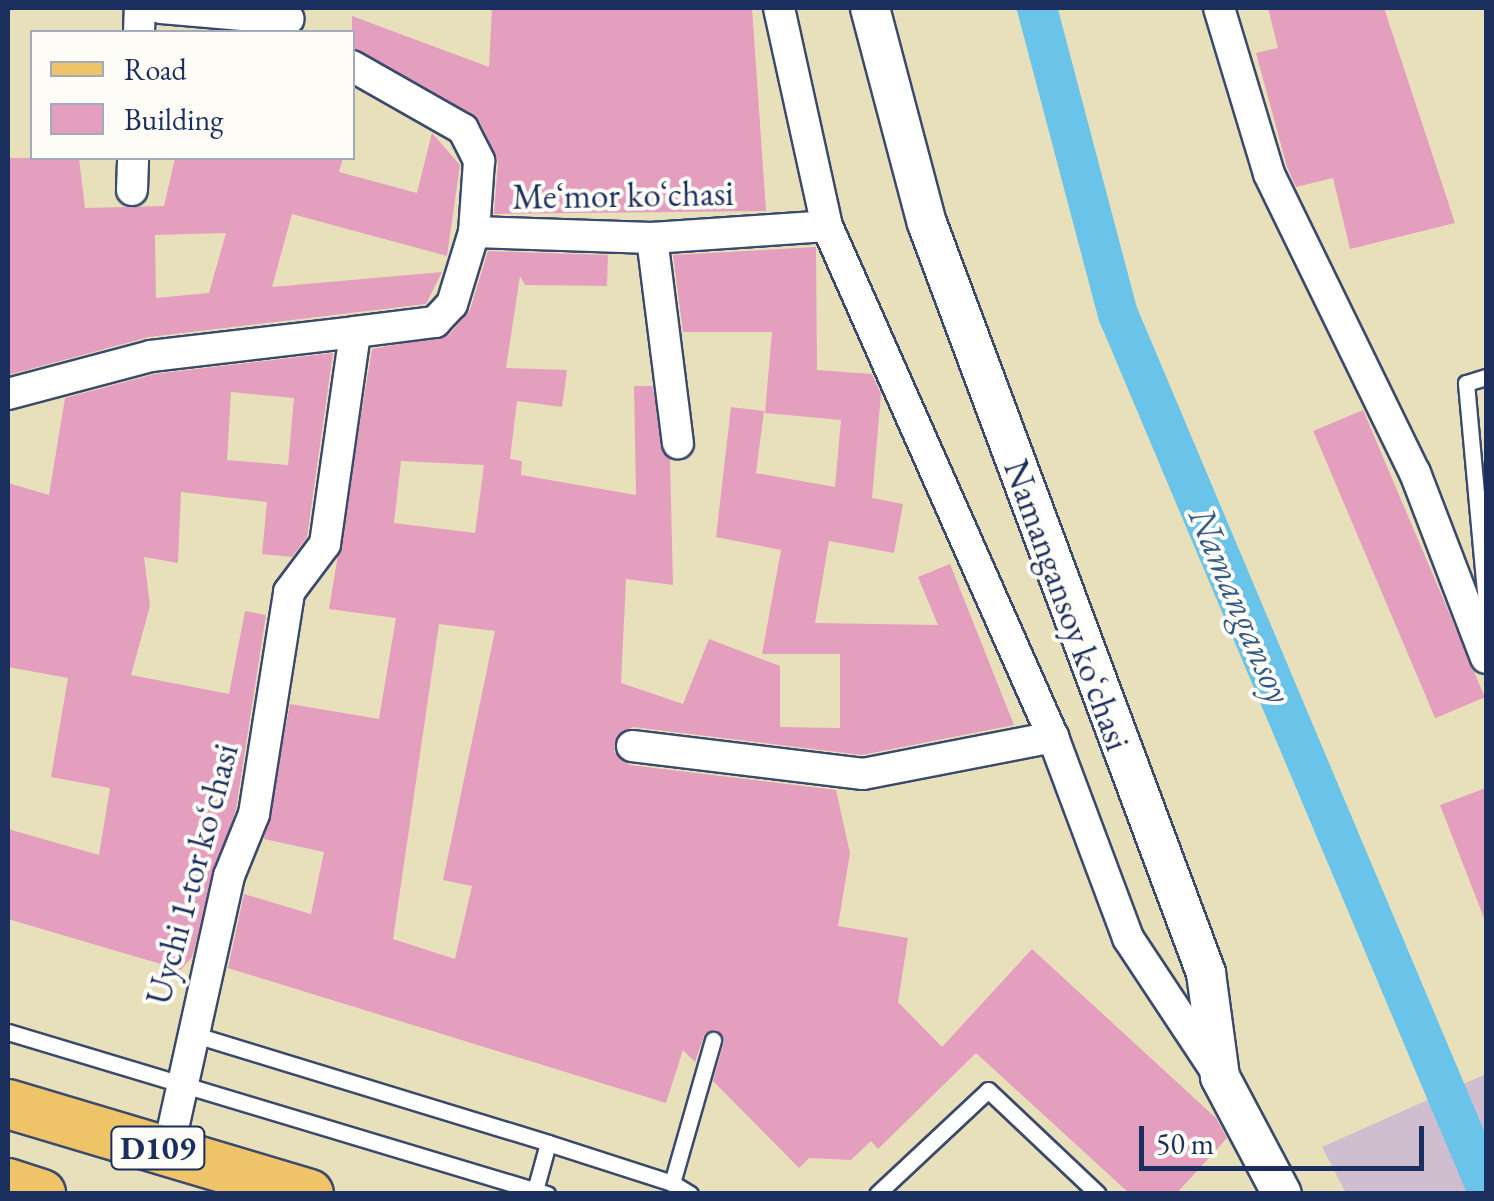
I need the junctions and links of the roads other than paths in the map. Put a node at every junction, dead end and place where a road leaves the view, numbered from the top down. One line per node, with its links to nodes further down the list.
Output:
1 (161, 8): 5 (street)
2 (779, 8): 9 (street)
3 (870, 8): 23 (street, Namangansoy koʻchasi)
4 (1218, 8): 17 (street)
5 (294, 20)
6 (355, 68): 10 (street, Meʻmor koʻchasi)
7 (134, 160): 8 (street)
8 (132, 190)
9 (827, 226): 11 (street, Meʻmor koʻchasi); 18 (street)
10 (474, 232): 11 (street, Meʻmor koʻchasi); 12 (street)
11 (652, 238): 15 (street)
12 (355, 332): 14 (street); 21 (street, Uychi 1-tor koʻchasi)
13 (1486, 378): 16 (lane)
14 (8, 394)
15 (678, 443)
16 (1486, 603)
17 (1486, 658)
18 (1053, 737): 19 (street); 23 (street)
19 (632, 746)
20 (8, 1032): 24 (lane)
21 (189, 1034): 24 (street, Uychi 1-tor koʻchasi); 26 (lane)
22 (713, 1040): 29 (lane)
23 (1220, 1076): 36 (street, Namangansoy koʻchasi)
24 (180, 1086): 27 (street, Uychi 1-tor koʻchasi); 30 (lane)
25 (8, 1104): 27 (main road, D109)
26 (548, 1143): 29 (lane); 30 (lane)
27 (168, 1151): 32 (main road, D109)
28 (8, 1183): 31 (main road)
29 (672, 1183): 33 (lane)
30 (539, 1192)
31 (42, 1194)
32 (309, 1194)
33 (690, 1194)
34 (878, 1194): 35 (lane)
35 (1098, 1194)
36 (1282, 1194)

